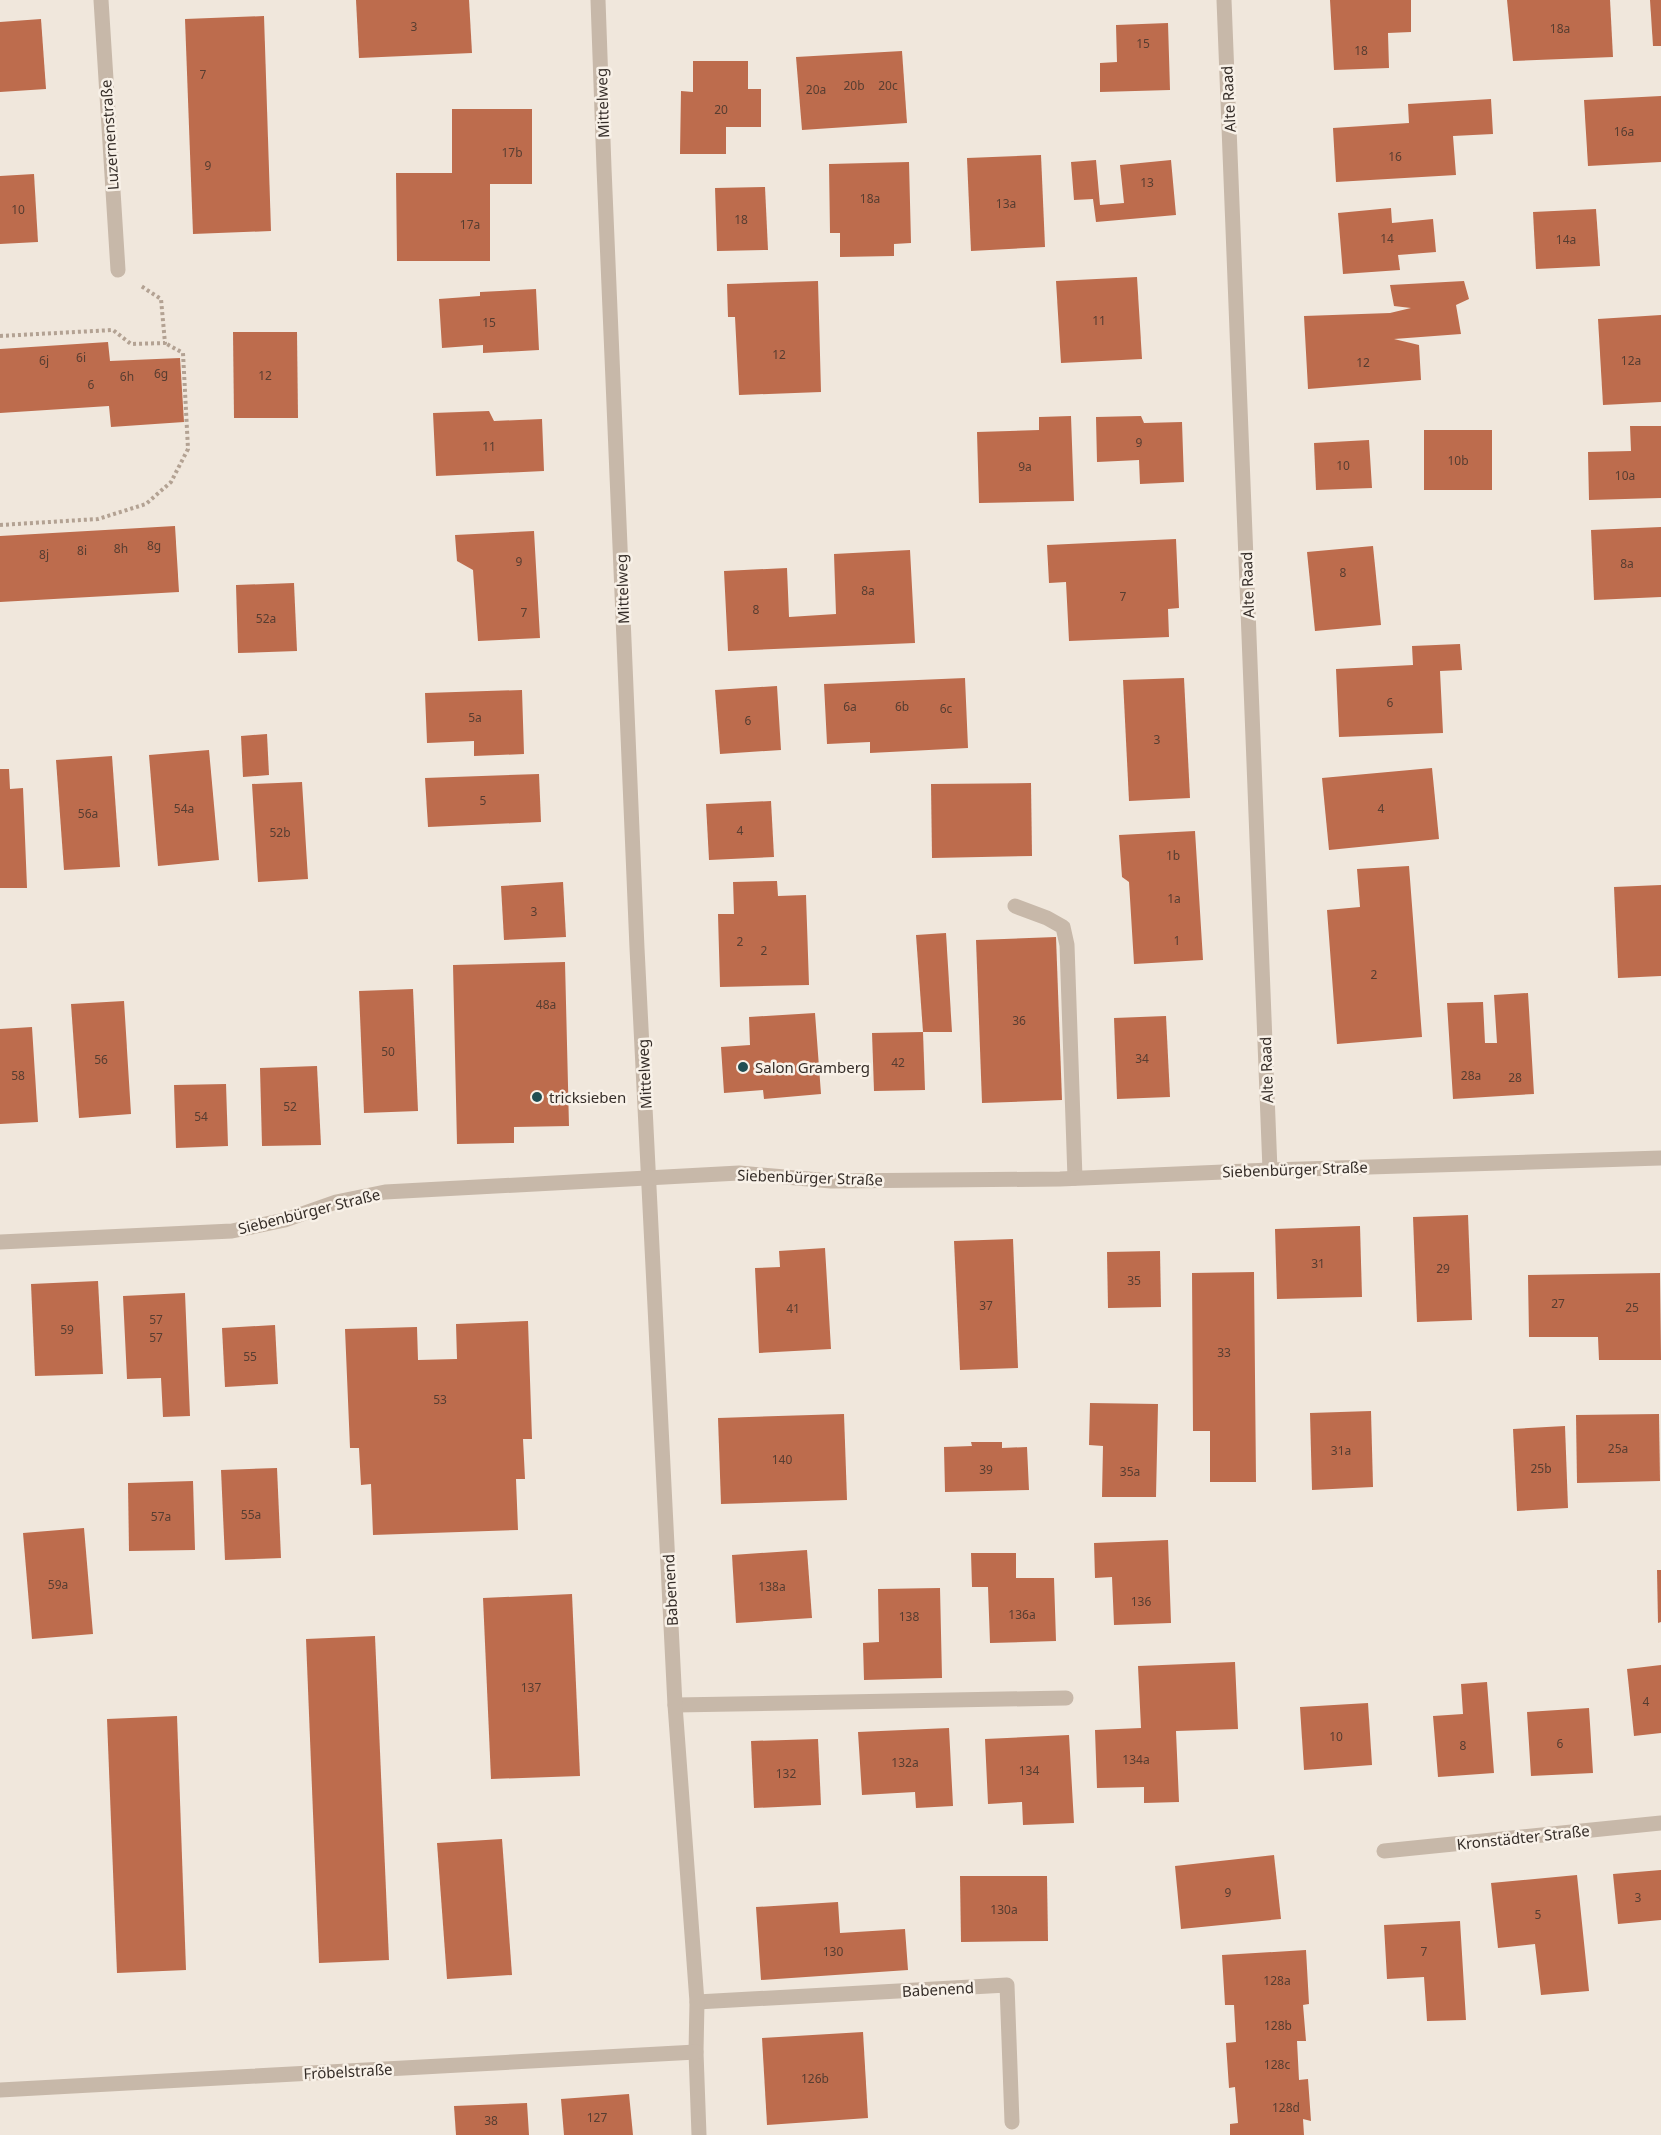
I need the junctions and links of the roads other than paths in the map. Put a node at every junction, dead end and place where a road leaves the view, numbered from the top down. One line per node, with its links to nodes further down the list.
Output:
1 (101, 0): 4 (street, Luzernenstraße)
2 (598, 0): 8 (street, Mittelweg)
3 (1224, 0): 7 (street, Alte Raad)
4 (118, 270)
5 (1015, 906): 9 (street)
6 (1661, 1158): 7 (street, Siebenbürger Straße)
7 (1270, 1170): 9 (street, Siebenbürger Straße)
8 (649, 1178): 9 (street, Siebenbürger Straße); 10 (street, Siebenbürger Straße); 12 (street, Babenend)
9 (1075, 1178)
10 (0, 1242)
11 (1066, 1698): 12 (street)
12 (675, 1705): 15 (street, Babenend)
13 (1661, 1823): 14 (street, Kronstädter Straße)
14 (1384, 1851)
15 (697, 2002): 16 (street, Babenend); 18 (street, Babenend)
16 (696, 2052): 17 (street, Fröbelstraße); 19 (street, Babenend)
17 (0, 2090)
18 (1012, 2122)
19 (699, 2135)

